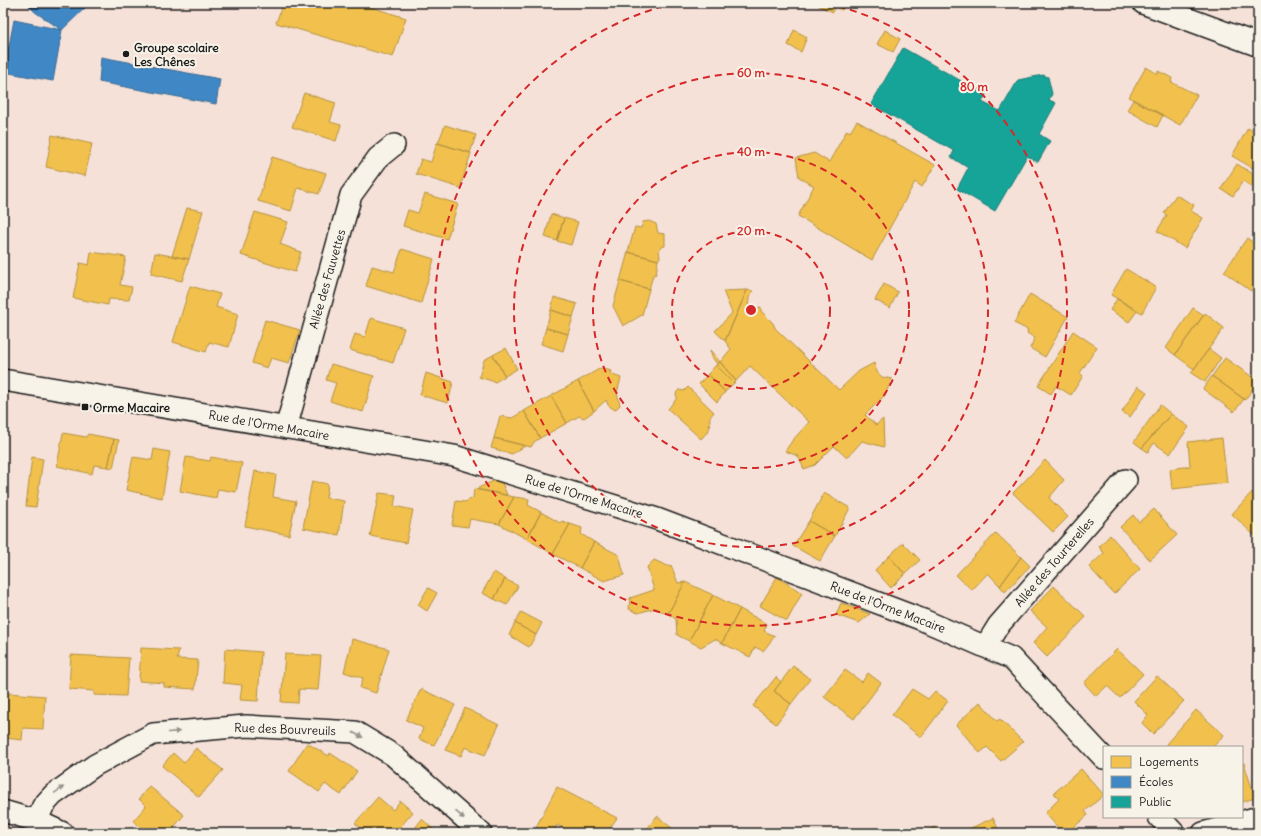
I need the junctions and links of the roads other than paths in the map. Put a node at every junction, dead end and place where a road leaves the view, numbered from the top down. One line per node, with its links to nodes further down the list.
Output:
1 (1144, 3): 2 (main road)
2 (1258, 45)
3 (394, 145): 5 (street, Allée des Fauvettes)
4 (3, 380): 5 (street, Rue de l'Orme Macaire)
5 (286, 428): 7 (street, Rue de l'Orme Macaire)
6 (1126, 480): 7 (street, Allée des Tourterelles)
7 (985, 647): 8 (street, Rue de l'Orme Macaire)
8 (1103, 757)
9 (3, 811): 12 (street)
10 (1258, 816): 16 (street)
11 (1160, 818): 15 (street)
12 (37, 821): 13 (street); 14 (street, Rue des Bouvreuils, one-way to 14)
13 (63, 833)
14 (481, 833)
15 (1174, 833)
16 (1203, 833)

